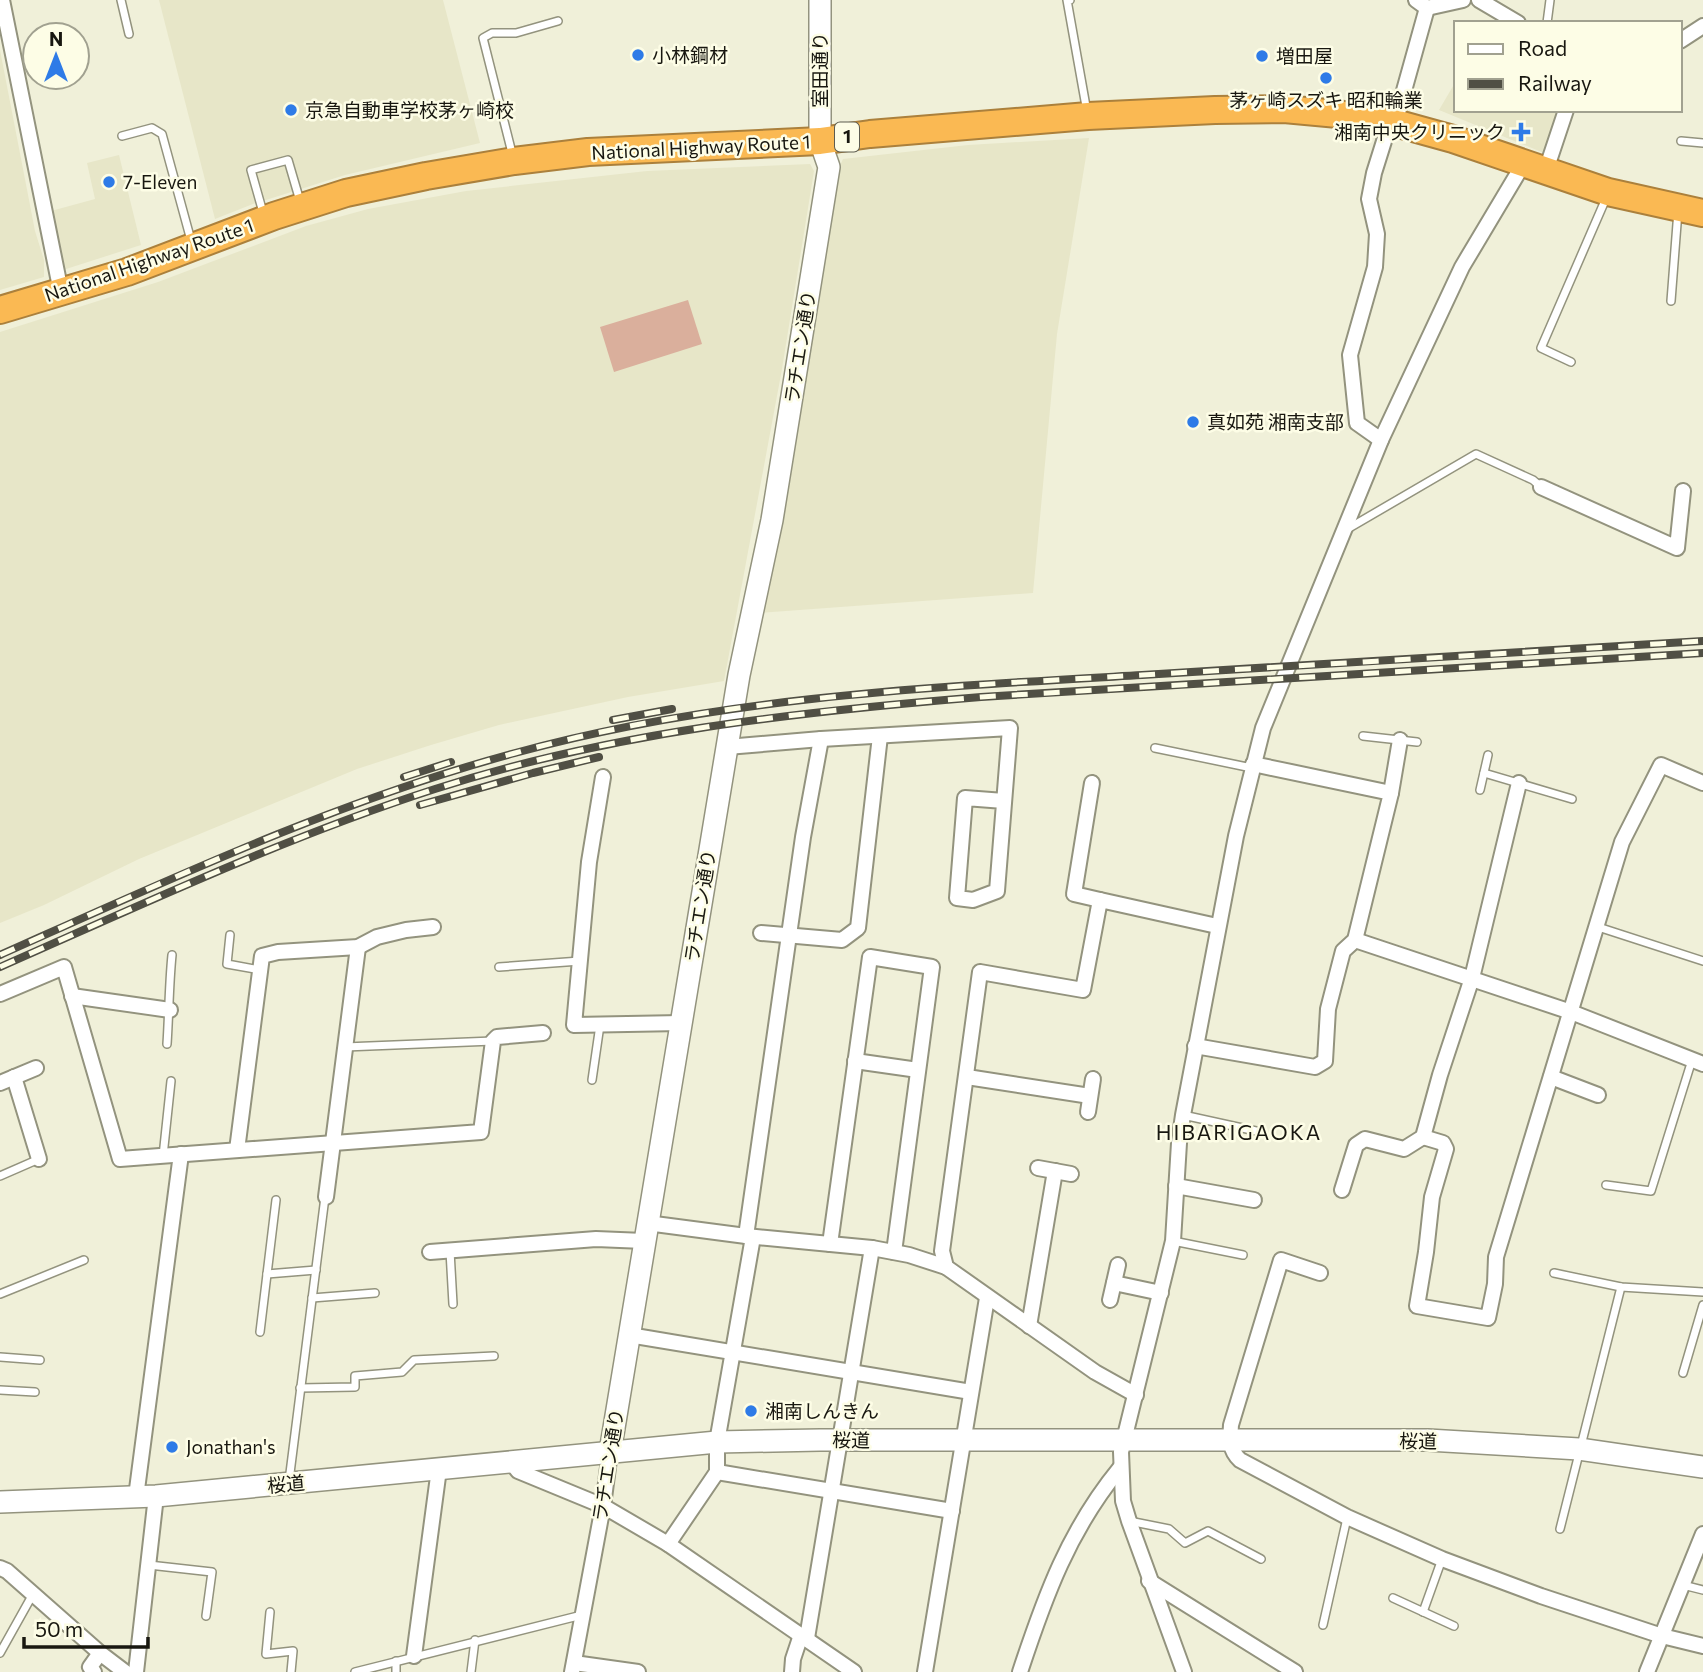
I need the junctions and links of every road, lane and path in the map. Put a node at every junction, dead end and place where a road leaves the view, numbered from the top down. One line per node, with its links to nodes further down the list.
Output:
1 (2, 0): 29 (street)
2 (121, 0): 13 (lane)
3 (820, 0): 19 (street, 室田通り)
4 (1070, 0): 16 (lane)
5 (1463, 0): 8 (street)
6 (1479, 0): 10 (street)
7 (1550, 0): 11 (lane)
8 (1422, 4): 17 (street)
9 (558, 21): 22 (lane)
10 (1515, 21)
11 (1547, 21)
12 (1703, 26): 14 (street)
13 (129, 34)
14 (1682, 40)
15 (1565, 112): 23 (street)
16 (1088, 116): 17 (highway, National Highway Route 1 / 1); 19 (highway, National Highway Route 1 / 1)
17 (1392, 123): 23 (highway, National Highway Route 1 / 1); 33 (street)
18 (122, 136): 28 (lane)
19 (820, 141): 22 (highway, National Highway Route 1 / 1); 42 (street, ラチエン通り)
20 (1681, 141): 21 (lane)
21 (1703, 143)
22 (514, 161): 25 (highway, National Highway Route 1 / 1)
23 (1535, 167): 24 (highway, National Highway Route 1 / 1); 33 (street)
24 (1608, 192): 26 (highway, National Highway Route 1 / 1); 32 (lane)
25 (302, 207): 27 (highway, National Highway Route 1 / 1); 27 (lane)
26 (1691, 210): 30 (lane)
27 (265, 220): 28 (highway, National Highway Route 1 / 1)
28 (193, 248): 29 (highway, National Highway Route 1 / 1)
29 (61, 292): 31 (highway, National Highway Route 1 / 1)
30 (1671, 301)
31 (0, 310)
32 (1571, 362)
33 (1381, 440): 36 (street)
34 (1541, 487): 35 (street); 36 (lane)
35 (1683, 491)
36 (1344, 531): 45 (street)
37 (880, 736): 39 (street); 54 (street); 61 (street)
38 (1363, 736): 40 (lane)
39 (821, 739): 42 (street); 61 (street)
40 (1400, 740): 41 (lane); 52 (street)
41 (1417, 742)
42 (727, 747): 74 (street, ラチエン通り)
43 (1155, 748): 45 (lane)
44 (1488, 755): 46 (lane)
45 (1252, 766): 52 (street); 57 (street)
46 (1484, 773): 49 (lane); 51 (lane)
47 (603, 777): 65 (street)
48 (1092, 783): 55 (street)
49 (1519, 783): 53 (lane); 69 (street)
50 (1703, 783): 56 (street)
51 (1480, 790)
52 (1391, 793): 62 (street)
53 (1572, 799)
54 (1004, 801): 54 (street)
55 (1100, 900): 57 (street); 85 (street)
56 (1595, 925): 66 (lane); 73 (street)
57 (1217, 926): 79 (street)
58 (433, 927): 63 (street)
59 (761, 933): 61 (street)
60 (230, 934): 68 (lane)
61 (788, 935): 113 (street)
62 (1355, 940): 69 (street); 79 (street)
63 (358, 947): 68 (street); 80 (street)
64 (172, 955): 72 (lane)
65 (580, 961): 67 (lane); 75 (street)
66 (1703, 961)
67 (499, 967)
68 (260, 970): 98 (street)
69 (1472, 978): 73 (street); 96 (street)
70 (0, 994): 71 (street)
71 (72, 996): 72 (street); 100 (street)
72 (170, 1010): 78 (lane)
73 (1571, 1012): 82 (street); 86 (street)
74 (681, 1023): 75 (street); 112 (street, ラチエン通り)
75 (601, 1024): 89 (lane)
76 (543, 1033): 77 (street)
77 (493, 1041): 80 (lane); 97 (street)
78 (167, 1044)
79 (1195, 1046): 94 (street)
80 (345, 1047): 97 (street)
81 (855, 1061): 84 (street); 84 (street); 115 (street)
82 (1697, 1062): 106 (lane)
83 (36, 1069): 88 (street)
84 (918, 1070): 119 (street)
85 (967, 1077): 92 (street); 123 (street)
86 (1551, 1077): 91 (street); 96 (street)
87 (1093, 1079): 92 (street)
88 (7, 1080): 101 (street)
89 (592, 1080)
90 (171, 1082): 100 (lane)
91 (1598, 1095)
92 (1090, 1096): 93 (street)
93 (1088, 1112)
94 (1183, 1115): 95 (lane); 107 (street)
95 (1256, 1131)
96 (1423, 1137): 108 (street)
97 (333, 1143): 98 (street); 109 (street)
98 (237, 1150): 99 (street)
99 (181, 1154): 100 (street); 168 (street)
100 (163, 1156)
101 (39, 1160): 105 (lane)
102 (1038, 1168): 103 (street)
103 (1055, 1171): 104 (street); 140 (street)
104 (1071, 1174)
105 (0, 1176)
106 (1606, 1185)
107 (1176, 1186): 111 (street); 114 (street)
108 (1342, 1191)
109 (326, 1197): 124 (lane)
110 (276, 1200): 127 (lane)
111 (1254, 1200)
112 (646, 1232): 113 (street); 117 (street); 142 (street, ラチエン通り)
113 (750, 1237): 115 (street); 143 (street)
114 (1173, 1241): 120 (lane); 133 (street)
115 (830, 1244): 116 (street)
116 (872, 1248): 119 (street); 147 (street)
117 (450, 1251): 118 (street); 138 (lane)
118 (430, 1252)
119 (894, 1252): 123 (street)
120 (1242, 1255)
121 (84, 1260): 134 (lane)
122 (1118, 1265): 129 (street)
123 (946, 1267): 136 (street)
124 (316, 1270): 127 (lane); 135 (lane)
125 (1320, 1273): 157 (street)
126 (1554, 1273): 130 (lane)
127 (267, 1274): 141 (lane)
128 (1703, 1282): 131 (lane)
129 (1114, 1283): 133 (street); 137 (street)
130 (1621, 1287): 131 (lane); 159 (lane)
131 (1702, 1292)
132 (375, 1293): 135 (lane)
133 (1161, 1293): 153 (street)
134 (0, 1294)
135 (312, 1298): 149 (lane)
136 (987, 1298): 140 (street); 152 (street)
137 (1110, 1300)
138 (453, 1304)
139 (1703, 1305): 148 (lane)
140 (1029, 1326): 153 (street)
141 (261, 1332)
142 (629, 1335): 143 (street); 160 (street, ラチエン通り)
143 (733, 1353): 147 (street); 158 (street)
144 (494, 1356): 149 (lane)
145 (0, 1357): 146 (lane)
146 (40, 1360)
147 (851, 1372): 152 (street); 155 (street)
148 (1683, 1373)
149 (300, 1388): 166 (lane)
150 (0, 1390): 151 (lane)
151 (35, 1392)
152 (971, 1392): 154 (street)
153 (1136, 1395): 156 (street)
154 (963, 1440): 155 (street, 桜道); 156 (street, 桜道); 171 (street)
155 (839, 1441): 158 (street, 桜道); 167 (street)
156 (1124, 1441): 157 (street, 桜道); 163 (street)
157 (1230, 1441): 159 (street, 桜道); 172 (street)
158 (717, 1442): 160 (street, 桜道); 165 (street)
159 (1579, 1449): 162 (street, 桜道); 174 (lane)
160 (610, 1452): 161 (street, 桜道); 170 (street, ラチエン通り)
161 (511, 1462): 164 (street, 桜道); 170 (street)
162 (1703, 1467)
163 (1120, 1468): 173 (street); 212 (street)
164 (439, 1469): 166 (street, 桜道); 198 (street)
165 (717, 1472): 167 (street); 176 (street)
166 (289, 1484): 168 (street, 桜道)
167 (832, 1490): 171 (street); 193 (street)
168 (146, 1497): 169 (street, 桜道); 179 (street)
169 (0, 1502)
170 (603, 1506): 176 (street); 188 (street, ラチエン通り)
171 (952, 1511): 211 (street)
172 (1347, 1517): 178 (street); 190 (lane)
173 (1129, 1521): 177 (lane); 181 (street)
174 (1559, 1529)
175 (1702, 1540): 182 (street)
176 (668, 1544): 193 (street)
177 (1261, 1559)
178 (1442, 1559): 187 (lane); 192 (street)
179 (149, 1565): 189 (lane); 203 (street)
180 (0, 1568): 184 (street)
181 (1149, 1581): 213 (street); 214 (street)
182 (1683, 1585): 183 (lane); 192 (street)
183 (1703, 1590)
184 (33, 1593): 196 (lane); 197 (street)
185 (1393, 1598): 187 (lane)
186 (270, 1612): 204 (lane)
187 (1423, 1612): 191 (lane)
188 (582, 1615): 194 (lane); 200 (street, ラチエン通り)
189 (206, 1616)
190 (1323, 1625)
191 (1454, 1626)
192 (1662, 1636): 195 (street); 215 (street)
193 (804, 1637): 209 (street); 210 (street)
194 (475, 1640): 198 (lane); 207 (lane)
195 (1703, 1646)
196 (0, 1653)
197 (100, 1653): 201 (street); 202 (street)
198 (414, 1656): 199 (lane)
199 (396, 1661): 205 (lane); 206 (lane)
200 (573, 1668): 208 (street)
201 (94, 1672)
202 (125, 1672)
203 (136, 1672)
204 (291, 1672)
205 (355, 1672)
206 (396, 1672)
207 (471, 1672)
208 (638, 1672)
209 (792, 1672)
210 (854, 1672)
211 (925, 1672)
212 (1020, 1672)
213 (1184, 1672)
214 (1295, 1672)
215 (1647, 1672)

